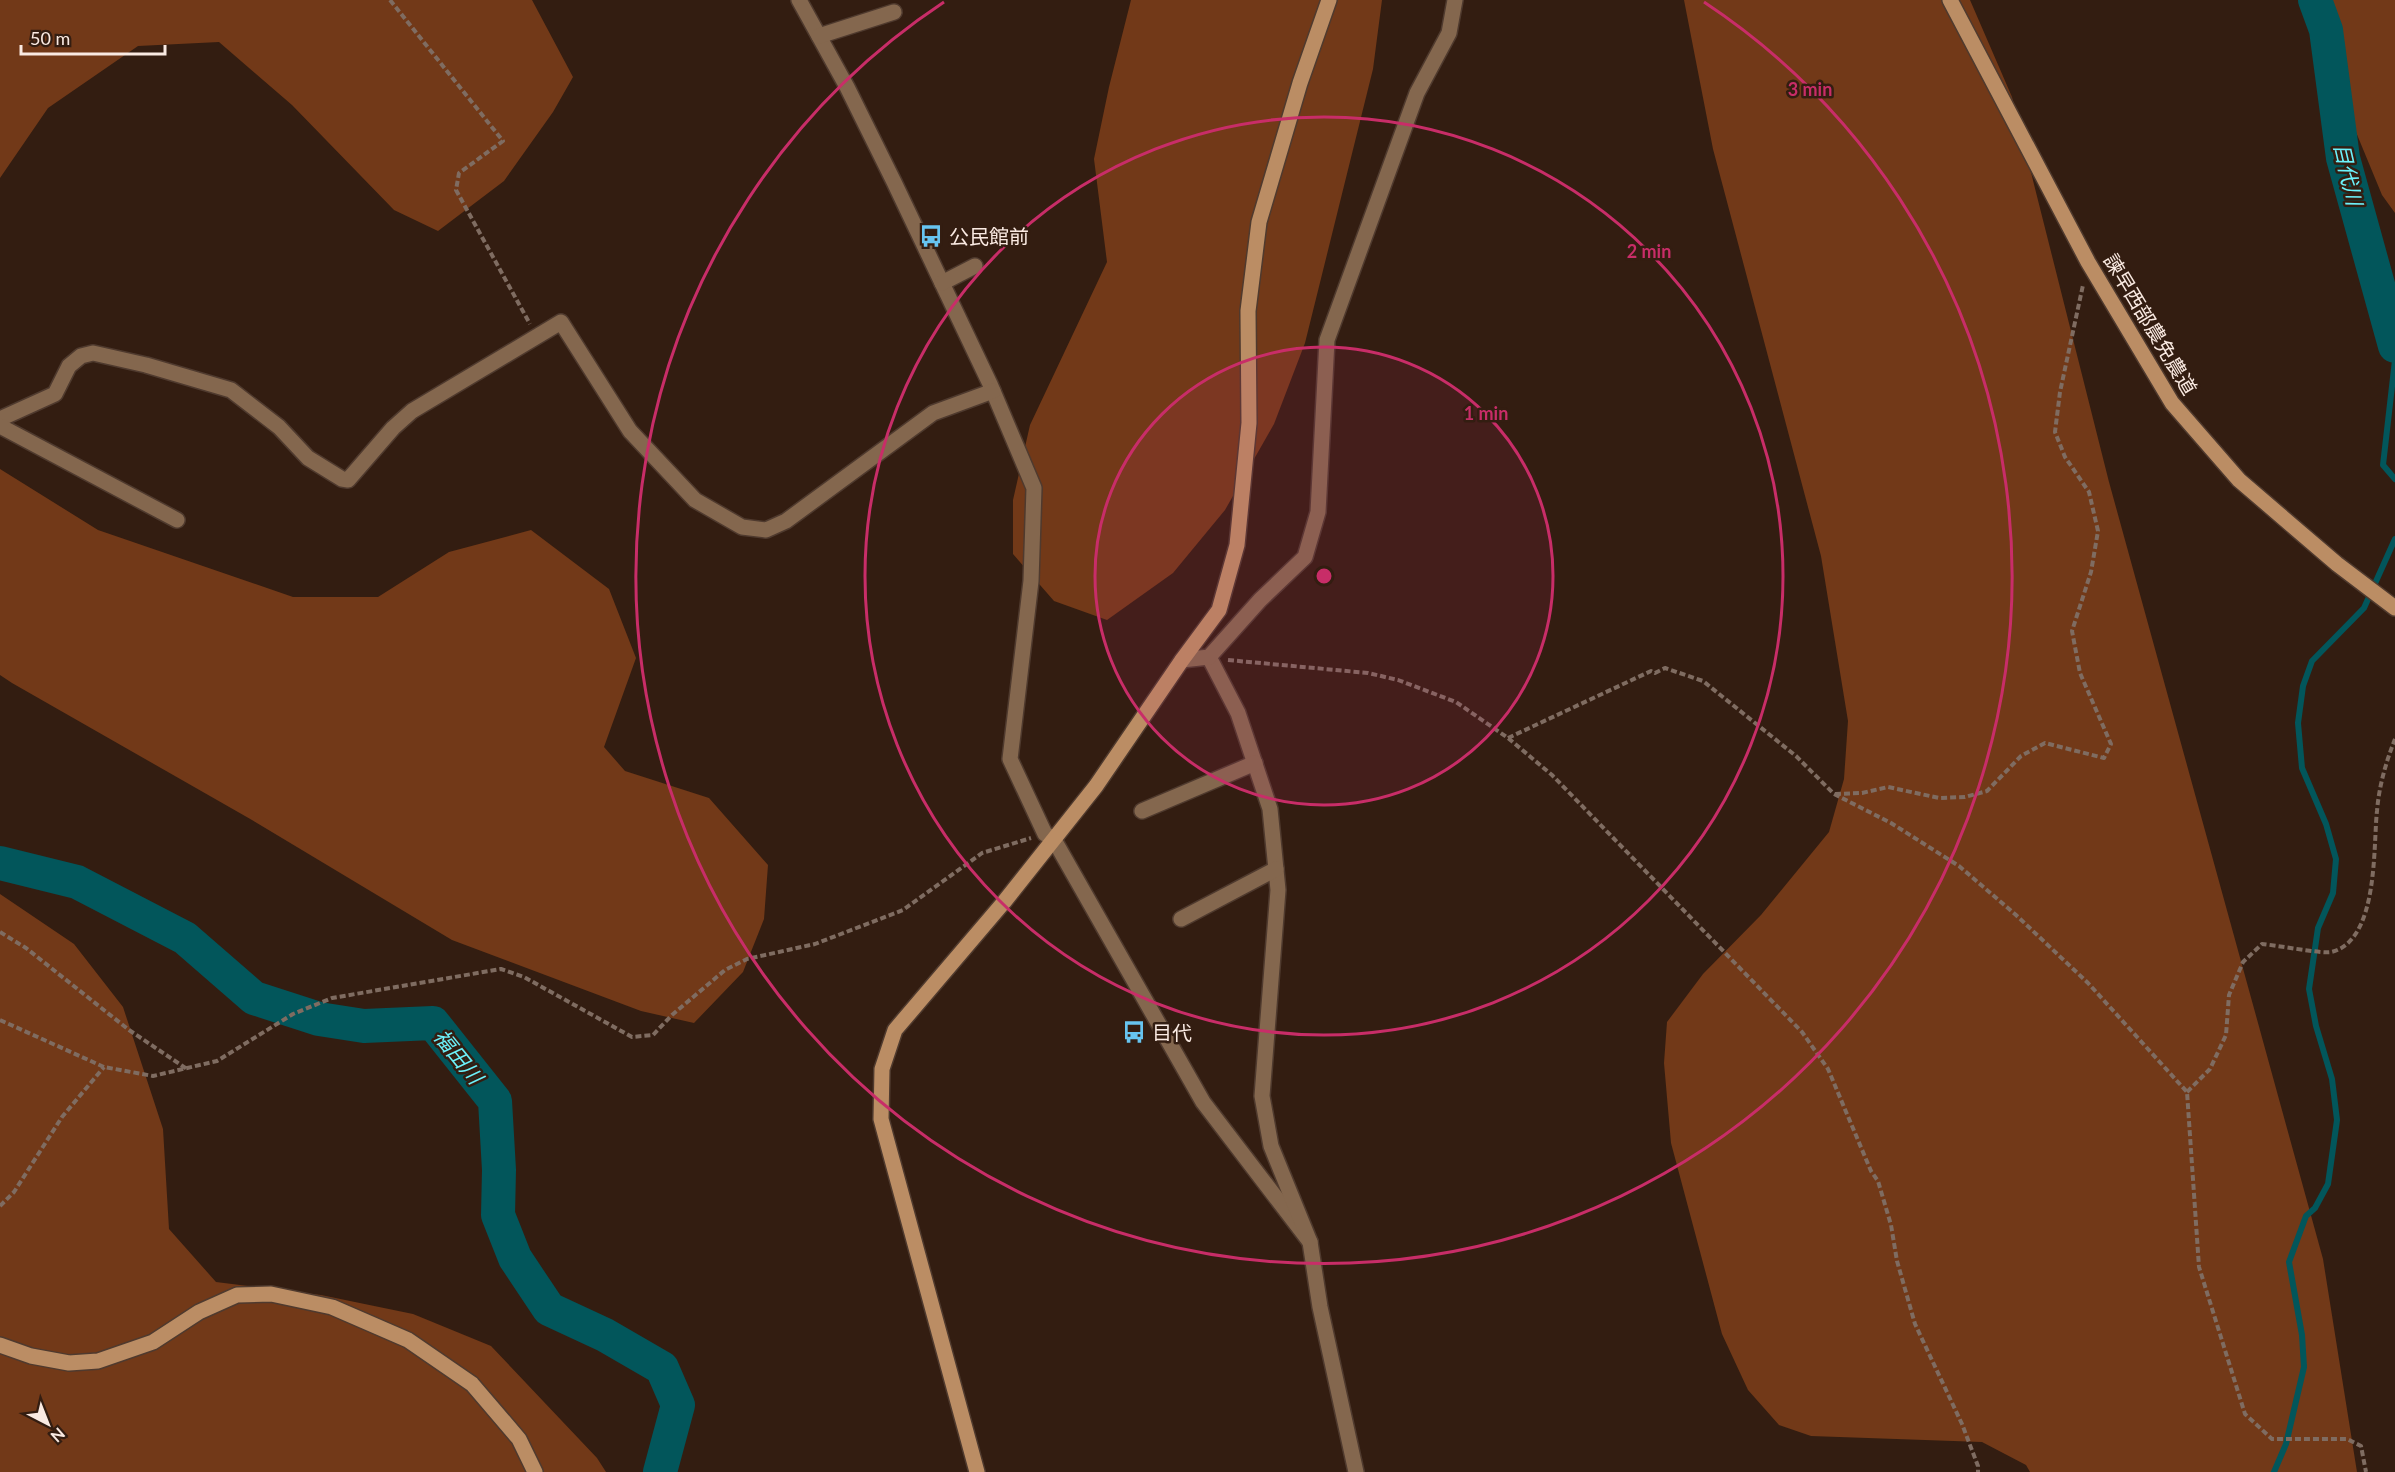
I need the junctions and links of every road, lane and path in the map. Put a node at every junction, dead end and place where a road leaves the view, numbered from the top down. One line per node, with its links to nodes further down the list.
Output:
1 (390, 0): 11 (path)
2 (799, 0): 7 (street)
3 (1329, 0): 18 (street)
4 (1455, 0): 17 (street)
5 (1950, 0): 8 (street, 諫早西部農免農道)
6 (894, 12): 7 (street)
7 (819, 36): 10 (street)
8 (2088, 262): 16 (street, 諫早西部農免農道); 22 (path)
9 (975, 266): 10 (street)
10 (942, 283): 12 (street)
11 (537, 335): 12 (street); 13 (street)
12 (993, 391): 24 (street)
13 (0, 419)
14 (0, 426): 15 (street)
15 (177, 520)
16 (2395, 608)
17 (1209, 657): 18 (street); 19 (path); 21 (street)
18 (1182, 660): 24 (street)
19 (1508, 738): 22 (path); 38 (path)
20 (2395, 739): 31 (path)
21 (1255, 763): 23 (street); 25 (street)
22 (1834, 794): 31 (path)
23 (1142, 811)
24 (1049, 836): 30 (path); 33 (street); 36 (street)
25 (1276, 868): 26 (street); 33 (street)
26 (1181, 919)
27 (0, 932): 30 (path)
28 (0, 1020): 29 (path)
29 (104, 1067): 30 (path); 32 (path)
30 (188, 1069)
31 (2187, 1092): 39 (path)
32 (0, 1206)
33 (1310, 1242): 37 (street)
34 (0, 1345): 35 (street)
35 (535, 1472)
36 (977, 1472)
37 (1356, 1472)
38 (1978, 1472)
39 (2366, 1472)

